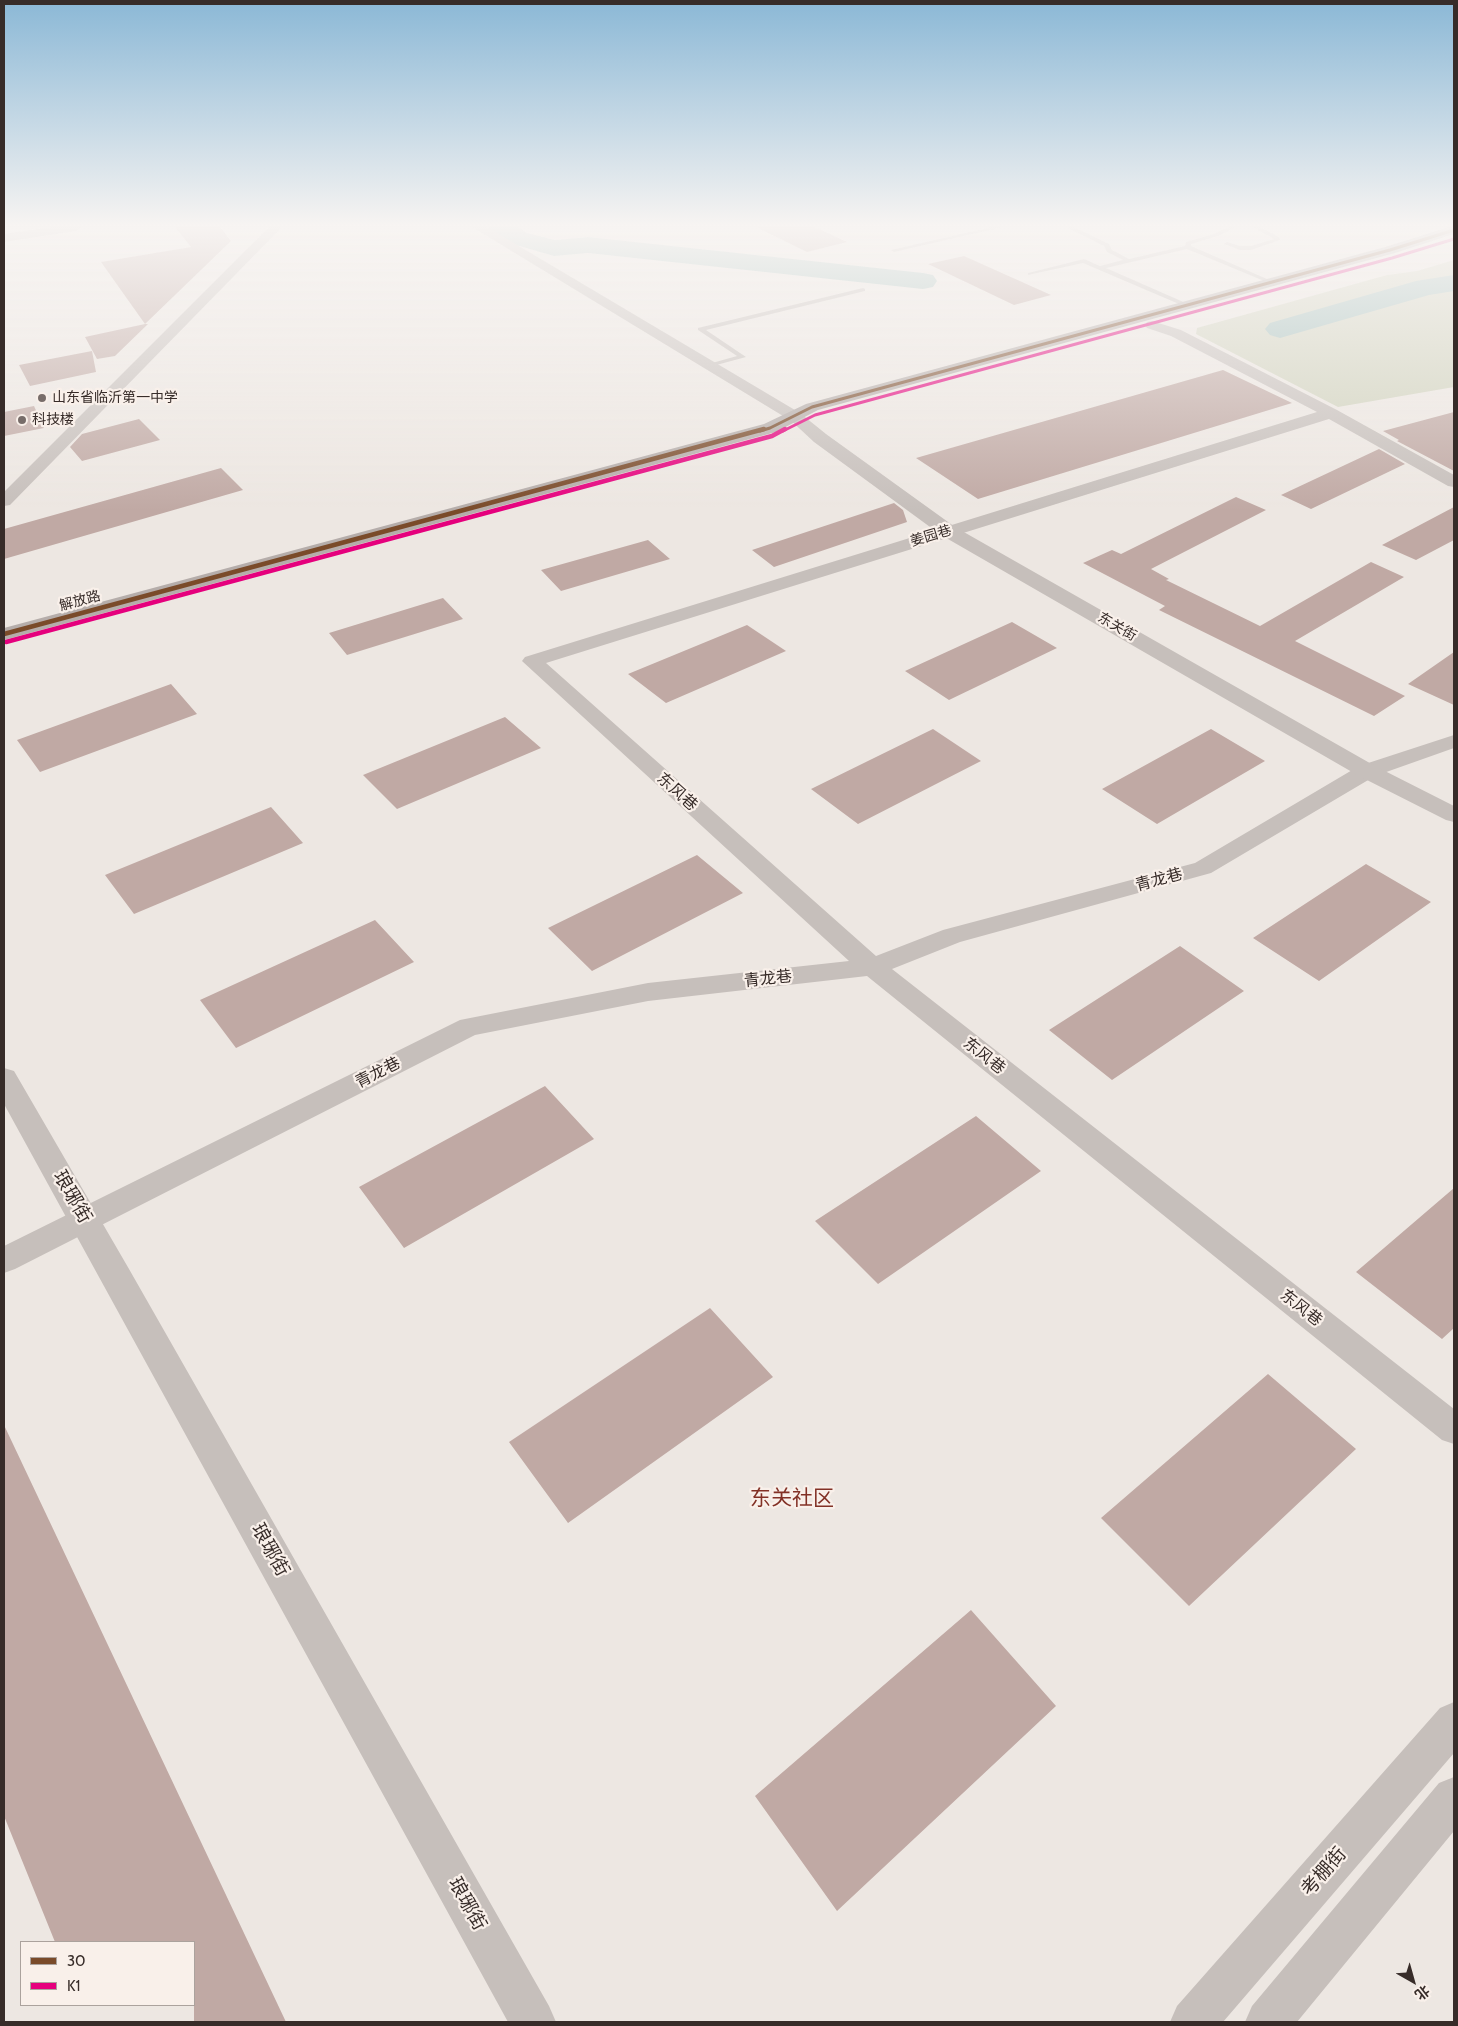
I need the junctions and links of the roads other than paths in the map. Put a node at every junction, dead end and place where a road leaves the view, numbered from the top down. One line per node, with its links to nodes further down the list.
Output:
1 (181, 322): 11 (street)
2 (636, 322): 7 (street)
3 (731, 322): 7 (lane)
4 (1125, 322): 9 (main road, 解放路)
5 (1163, 322): 6 (main road, 解放路)
6 (1152, 325): 8 (street); 9 (main road, 解放路)
7 (709, 365): 9 (street)
8 (1331, 414): 10 (street); 12 (street, 姜园巷)
9 (794, 416): 12 (street, 东关街); 13 (main road, 解放路); 14 (main road, 解放路)
10 (1454, 482)
11 (4, 501)
12 (948, 531): 15 (street, 姜园巷); 17 (street, 东关街)
13 (4, 621)
14 (4, 634)
15 (532, 662): 19 (street, 东风巷)
16 (1454, 741): 17 (street, 青龙巷)
17 (1367, 771): 18 (street, 东关街); 19 (street, 青龙巷)
18 (1454, 814)
19 (872, 967): 21 (street, 青龙巷); 23 (street, 东风巷)
20 (4, 1079): 21 (street, 琅琊街)
21 (85, 1220): 22 (street, 青龙巷); 26 (street, 琅琊街)
22 (4, 1260)
23 (1454, 1429)
24 (1454, 1722): 27 (street, 考棚街)
25 (1454, 1798): 28 (street)
26 (533, 2022)
27 (1193, 2022)
28 (1268, 2022)

